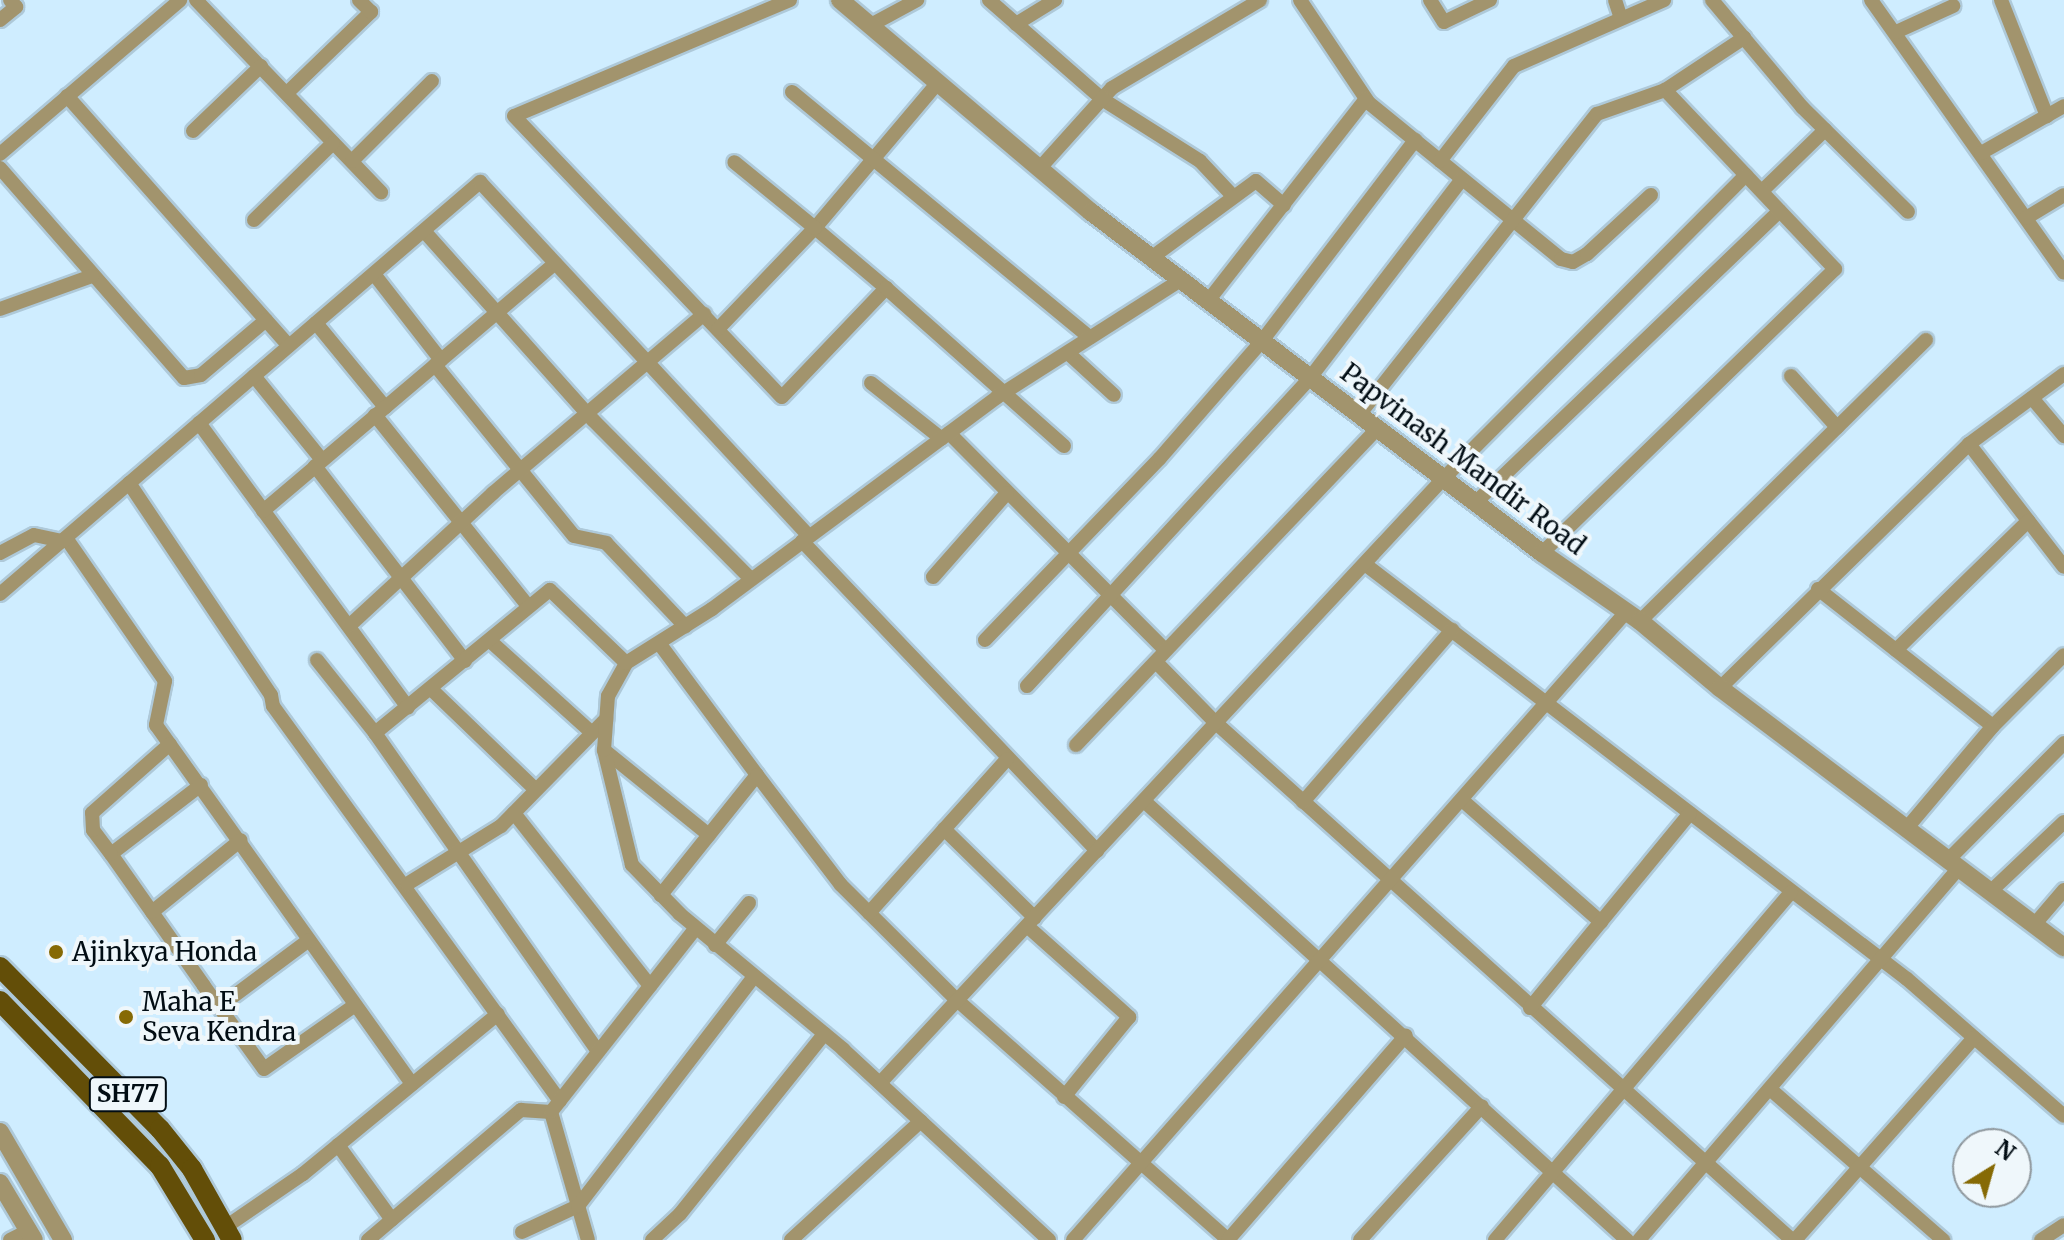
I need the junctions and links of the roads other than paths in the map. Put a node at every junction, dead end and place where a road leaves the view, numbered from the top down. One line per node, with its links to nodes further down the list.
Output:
1 (180, 0): 32 (street)
2 (196, 0): 26 (street)
3 (359, 0): 31 (street)
4 (790, 0): 74 (street)
5 (840, 0): 23 (street, Papvinash Mandir Road)
6 (917, 0): 23 (street)
7 (989, 0): 22 (street)
8 (1055, 0): 22 (street)
9 (1260, 0): 33 (street)
10 (1300, 0): 34 (street)
11 (1430, 0): 12 (street)
12 (1490, 0)
13 (1615, 0): 20 (street)
14 (1664, 0): 20 (street)
15 (1712, 0): 25 (street)
16 (1871, 0): 24 (street)
17 (2001, 0): 36 (street)
18 (17, 2): 21 (street)
19 (1953, 6): 24 (street)
20 (1621, 18): 45 (street)
21 (0, 20)
22 (1016, 24): 33 (street)
23 (869, 26): 28 (street, Papvinash Mandir Road)
24 (1896, 32): 41 (street)
25 (1744, 38): 29 (street); 37 (street)
26 (261, 66): 31 (street); 38 (street)
27 (432, 81): 44 (street)
28 (936, 85): 43 (street); 48 (street, Papvinash Mandir Road)
29 (1665, 90): 49 (street); 60 (street)
30 (792, 92): 43 (street)
31 (287, 93): 40 (street)
32 (67, 96): 42 (street); 75 (street)
33 (1102, 99): 48 (street); 55 (street)
34 (1366, 99): 39 (street); 56 (street)
35 (2064, 106): 36 (street)
36 (2047, 116): 41 (street)
37 (1825, 130): 51 (street); 58 (street)
38 (193, 131)
39 (1415, 140): 45 (street); 80 (street)
40 (333, 143): 44 (street); 61 (street)
41 (1981, 153): 59 (street)
42 (0, 154)
43 (873, 159): 62 (street); 78 (street)
44 (352, 161): 52 (street)
45 (1440, 161): 50 (street)
46 (734, 162): 62 (street)
47 (0, 168): 68 (street)
48 (1039, 169): 64 (street, Papvinash Mandir Road)
49 (1746, 175): 51 (street); 105 (street)
50 (1462, 179): 60 (street); 88 (street)
51 (1762, 191): 57 (street)
52 (381, 192)
53 (1651, 195): 60 (street)
54 (2064, 195): 59 (street)
55 (1233, 196): 56 (street); 64 (street)
56 (1284, 205): 71 (street)
57 (1780, 211): 108 (street); 115 (street)
58 (1908, 212)
59 (2026, 218): 66 (street)
60 (1511, 219): 95 (street)
61 (254, 220)
62 (815, 228): 70 (street); 77 (street)
63 (424, 231): 65 (street); 67 (street); 73 (street)
64 (1151, 258): 69 (street, Papvinash Mandir Road)
65 (555, 263): 73 (street); 84 (street)
66 (2064, 273)
67 (374, 274): 76 (street); 83 (street)
68 (92, 276): 72 (street); 75 (street)
69 (1181, 280): 71 (street, Papvinash Mandir Road); 78 (street)
70 (886, 288): 77 (street); 90 (street)
71 (1208, 301): 80 (street, Papvinash Mandir Road)
72 (0, 309)
73 (497, 313): 83 (street); 94 (street)
74 (704, 314): 77 (street); 84 (street)
75 (266, 320): 81 (street)
76 (316, 323): 81 (street); 93 (street)
77 (718, 329)
78 (1090, 338): 82 (street)
79 (1926, 340): 97 (street)
80 (1262, 341): 88 (street, Papvinash Mandir Road); 116 (street)
81 (289, 346): 86 (street)
82 (1068, 353): 90 (street); 91 (street)
83 (438, 362): 93 (street); 104 (street)
84 (646, 363): 94 (street); 112 (street)
85 (2064, 374): 92 (street)
86 (254, 376): 96 (street); 103 (street)
87 (1791, 376): 97 (street)
88 (1310, 378): 95 (street, Papvinash Mandir Road); 124 (street)
89 (871, 383): 99 (street)
90 (1003, 394): 99 (street); 102 (street)
91 (1114, 395)
92 (2032, 398): 100 (street); 101 (street)
93 (380, 411): 103 (street); 111 (street)
94 (588, 414): 104 (street); 121 (street)
95 (1359, 415): 98 (street, Papvinash Mandir Road)
96 (199, 423): 106 (street); 109 (street)
97 (1837, 427): 126 (street)
98 (1378, 428): 105 (street, Papvinash Mandir Road); 135 (street)
99 (946, 436): 107 (street); 112 (street)
100 (2064, 436)
101 (1969, 444): 110 (street); 122 (street)
102 (1064, 446)
103 (319, 463): 109 (street); 120 (street)
104 (521, 471): 111 (street); 128 (street)
105 (1443, 479): 108 (street, Papvinash Mandir Road); 117 (street)
106 (129, 483): 113 (street); 172 (street)
107 (1007, 493): 116 (street); 119 (street)
108 (1475, 503): 115 (street, Papvinash Mandir Road)
109 (263, 511): 127 (street)
110 (2028, 521): 118 (street); 133 (street)
111 (460, 524): 120 (street); 125 (street)
112 (806, 538): 121 (street); 153 (street)
113 (64, 539): 114 (street); 123 (street); 150 (street)
114 (0, 553)
115 (1542, 553): 126 (street, Papvinash Mandir Road)
116 (1066, 554): 124 (street); 130 (street)
117 (1366, 565): 129 (street); 145 (street)
118 (2064, 567)
119 (933, 577)
120 (403, 578): 127 (street); 137 (street)
121 (751, 579): 128 (street)
122 (1818, 589): 133 (street); 140 (street)
123 (0, 594)
124 (1109, 596): 135 (street); 139 (street)
125 (527, 605): 131 (street); 138 (street)
126 (1633, 616): 140 (street, Papvinash Mandir Road); 142 (street)
127 (349, 626): 143 (street)
128 (685, 626): 132 (street)
129 (1452, 630): 142 (street); 159 (street)
130 (985, 640)
131 (490, 641): 137 (street); 148 (street)
132 (659, 643): 138 (street); 154 (street)
133 (1896, 650): 146 (street)
134 (2064, 655): 146 (street)
135 (1161, 656): 145 (street); 151 (street)
136 (317, 660): 147 (street)
137 (465, 661): 141 (street)
138 (626, 663): 144 (street)
139 (1027, 686)
140 (1720, 688): 164 (street, Papvinash Mandir Road)
141 (431, 689): 143 (street); 156 (street)
142 (1548, 703): 157 (street); 161 (street)
143 (408, 708): 147 (street)
144 (606, 719): 148 (street); 152 (street)
145 (1216, 723): 158 (street); 159 (street)
146 (1993, 726): 164 (street)
147 (375, 733): 167 (street)
148 (592, 733): 156 (street)
149 (2064, 743): 170 (street)
150 (170, 744): 155 (street); 169 (street)
151 (1076, 745)
152 (604, 750): 165 (street); 176 (street)
153 (1007, 759): 163 (street); 168 (street)
154 (757, 775): 165 (street); 179 (street)
155 (201, 785): 166 (street); 169 (street)
156 (534, 788): 160 (street)
157 (1462, 800): 171 (street); 181 (street)
158 (1144, 801): 168 (street); 187 (street)
159 (1303, 802): 171 (street)
160 (514, 813): 167 (street); 191 (street)
161 (1690, 813): 174 (street); 181 (street)
162 (2064, 822): 175 (street)
163 (944, 829): 179 (street); 180 (street)
164 (1906, 829): 170 (street, Papvinash Mandir Road)
165 (709, 835): 176 (street)
166 (241, 840): 178 (street); 184 (street)
167 (457, 850): 172 (street); 201 (street)
168 (1097, 851): 180 (street)
169 (111, 854): 178 (street)
170 (1954, 864): 175 (street, Papvinash Mandir Road); 188 (street)
171 (1391, 882): 187 (street); 196 (street)
172 (407, 884): 197 (street)
173 (2064, 890): 182 (street)
174 (1791, 892): 188 (street); 205 (street)
175 (1990, 892): 182 (street, Papvinash Mandir Road)
176 (661, 895): 183 (street)
177 (749, 903): 185 (street)
178 (152, 912): 195 (street)
179 (869, 913): 193 (street)
180 (1031, 922): 193 (street); 206 (street)
181 (1601, 922): 196 (street)
182 (2034, 925): 186 (street, Papvinash Mandir Road)
183 (696, 928): 185 (street); 191 (street)
184 (309, 940): 194 (street); 195 (street)
185 (715, 945): 190 (street)
186 (2064, 947)
187 (1322, 959): 199 (street); 213 (street)
188 (1881, 960): 200 (street); 204 (street)
189 (0, 967): 222 (main road, SH77)
190 (753, 978): 198 (street); 218 (street)
191 (650, 986): 201 (street)
192 (0, 1001): 226 (main road, SH77)
193 (958, 1001): 202 (street); 206 (street)
194 (355, 1005): 195 (street); 203 (street)
195 (219, 1007)
196 (1530, 1008): 205 (street)
197 (498, 1014): 203 (street); 207 (street)
198 (824, 1034): 202 (street); 229 (street)
199 (1406, 1035): 208 (street); 233 (street)
200 (1974, 1038): 209 (street); 215 (street)
201 (598, 1051): 207 (street)
202 (880, 1083): 210 (street)
203 (412, 1084): 212 (street)
204 (1770, 1089): 214 (street); 215 (street)
205 (1622, 1092): 214 (street); 216 (street)
206 (1064, 1097): 213 (street)
207 (556, 1106): 218 (street); 219 (street)
208 (1482, 1106): 216 (street); 234 (street)
209 (2064, 1116)
210 (921, 1121): 230 (street); 231 (street)
211 (0, 1132): 225 (street)
212 (338, 1145): 219 (street); 222 (street)
213 (1142, 1165): 232 (street); 233 (street)
214 (1704, 1165): 237 (street); 238 (street)
215 (1858, 1166): 238 (street); 239 (street)
216 (1553, 1172): 235 (street); 236 (street)
217 (0, 1183): 223 (street)
218 (578, 1206): 221 (street); 228 (street)
219 (392, 1220): 227 (street)
220 (2064, 1225): 240 (street)
221 (522, 1232)
222 (230, 1233)
223 (31, 1236): 224 (street)
224 (10, 1240)
225 (63, 1240)
226 (205, 1240)
227 (368, 1240)
228 (588, 1240)
229 (652, 1240)
230 (791, 1240)
231 (1049, 1240)
232 (1073, 1240)
233 (1228, 1240)
234 (1360, 1240)
235 (1495, 1240)
236 (1627, 1240)
237 (1639, 1240)
238 (1793, 1240)
239 (1943, 1240)
240 (2041, 1240)

